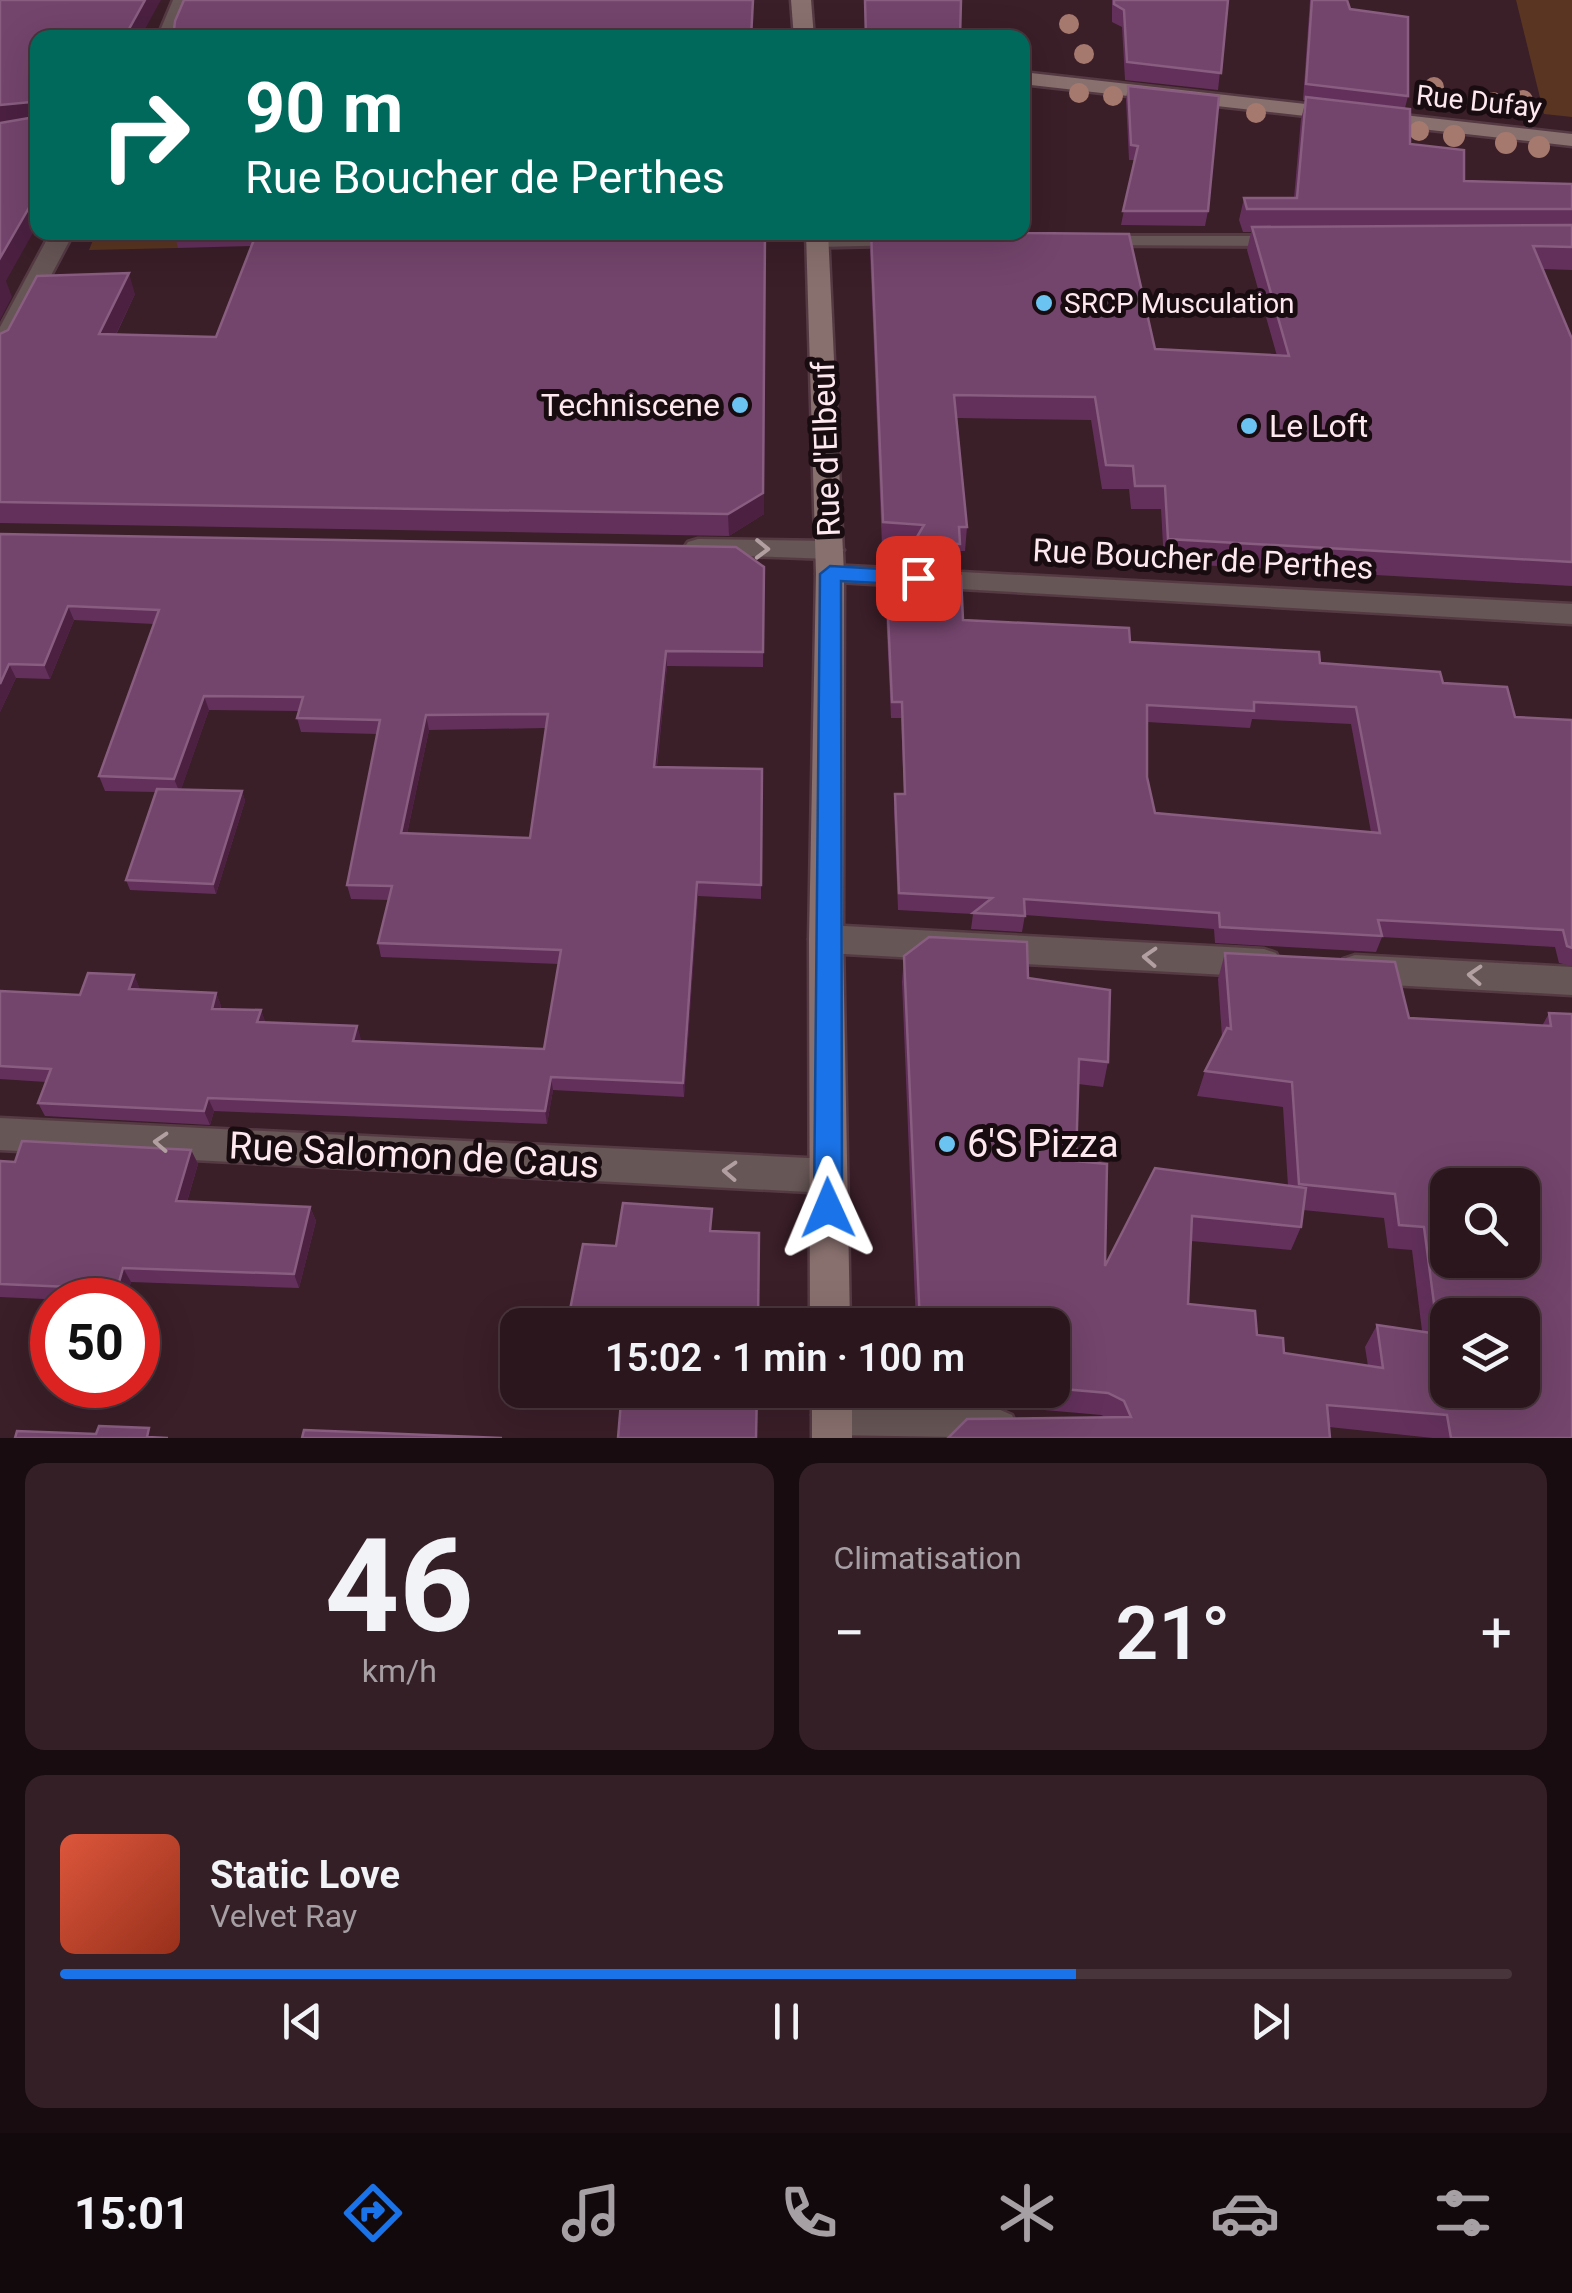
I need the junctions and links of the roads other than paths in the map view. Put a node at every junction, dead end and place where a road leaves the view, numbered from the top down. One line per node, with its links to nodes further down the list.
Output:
1 (183, 0): 3 (street)
2 (801, 0): 4 (main road)
3 (170, 30)
4 (803, 30)
5 (1030, 79): 6 (main road, Rue Dufay)
6 (1572, 140)
7 (60, 240): 13 (street)
8 (817, 240): 15 (main road, Rue d'Elbeuf)
9 (893, 240): 10 (lane)
10 (918, 241)
11 (1076, 241): 12 (lane)
12 (1294, 241)
13 (0, 349)
14 (666, 547): 15 (street, Rue Boucher de Perthes, one-way to 15)
15 (830, 562): 16 (street, Rue Boucher de Perthes); 17 (main road, Rue d'Elbeuf)
16 (1572, 614)
17 (826, 939): 18 (street, one-way to 17); 20 (main road, Rue d'Elbeuf)
18 (1572, 981)
19 (0, 1134): 20 (street, Rue Salomon de Caus, one-way to 19)
20 (828, 1176): 21 (main road, Rue d'Elbeuf)
21 (830, 1308)
22 (832, 1414): 23 (street)
23 (1042, 1433)

